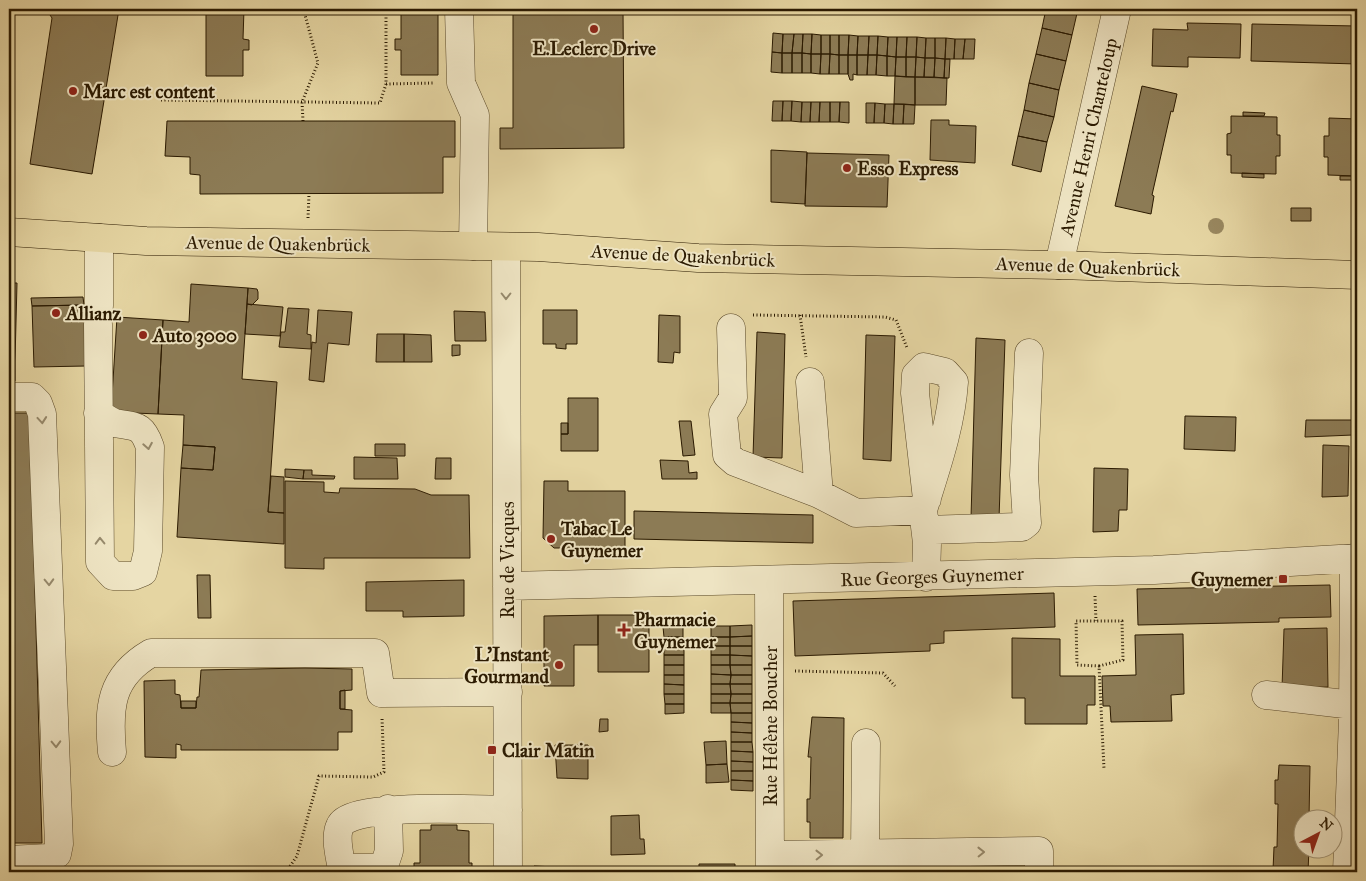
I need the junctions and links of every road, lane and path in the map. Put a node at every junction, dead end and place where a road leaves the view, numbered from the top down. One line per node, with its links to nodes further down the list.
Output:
1 (306, 9): 8 (path)
2 (386, 9): 6 (path)
3 (459, 9): 5 (street)
4 (1117, 9): 14 (street, Avenue Henri Chanteloup)
5 (460, 83): 6 (path); 12 (street)
6 (386, 84): 8 (path)
7 (161, 100): 8 (path)
8 (302, 102): 9 (path)
9 (303, 121)
10 (9, 232): 11 (main road, Avenue de Quakenbrück)
11 (99, 238): 12 (main road, Avenue de Quakenbrück); 22 (street)
12 (473, 246): 13 (main road, Avenue de Quakenbrück)
13 (506, 247): 14 (main road, Avenue de Quakenbrück); 28 (street, Rue de Vicques, one-way to 28)
14 (1059, 265): 15 (main road, Avenue de Quakenbrück)
15 (1357, 275)
16 (800, 316): 17 (path); 19 (path); 20 (path)
17 (731, 328): 23 (street)
18 (1029, 352): 24 (street)
19 (916, 375): 24 (street); 24 (street)
20 (810, 382): 23 (street)
21 (9, 397): 42 (street, one-way to 42)
22 (98, 413): 22 (street, one-way to 22)
23 (819, 494): 24 (street)
24 (925, 513): 26 (street)
25 (1356, 558): 26 (street, Rue Georges Guynemer); 35 (street)
26 (926, 577): 27 (street, Rue Georges Guynemer)
27 (769, 581): 28 (street, Rue Georges Guynemer); 30 (street, Rue Hélène Boucher)
28 (507, 586): 32 (street, Rue de Vicques)
29 (1099, 666): 29 (path); 38 (path)
30 (770, 671): 31 (path); 43 (street, Rue Hélène Boucher)
31 (895, 686)
32 (508, 692): 33 (street); 40 (street, Rue de Vicques)
33 (381, 693): 37 (street); 45 (path)
34 (1266, 695): 35 (street)
35 (1354, 715): 44 (street)
36 (866, 743): 41 (street)
37 (112, 752)
38 (1104, 769)
39 (388, 810): 40 (street)
40 (508, 810): 46 (street, Rue de Vicques)
41 (865, 854): 43 (street, one-way to 41); 47 (street, one-way to 47)
42 (9, 860)
43 (770, 864)
44 (1350, 869)
45 (286, 872)
46 (508, 872)
47 (1039, 872)

